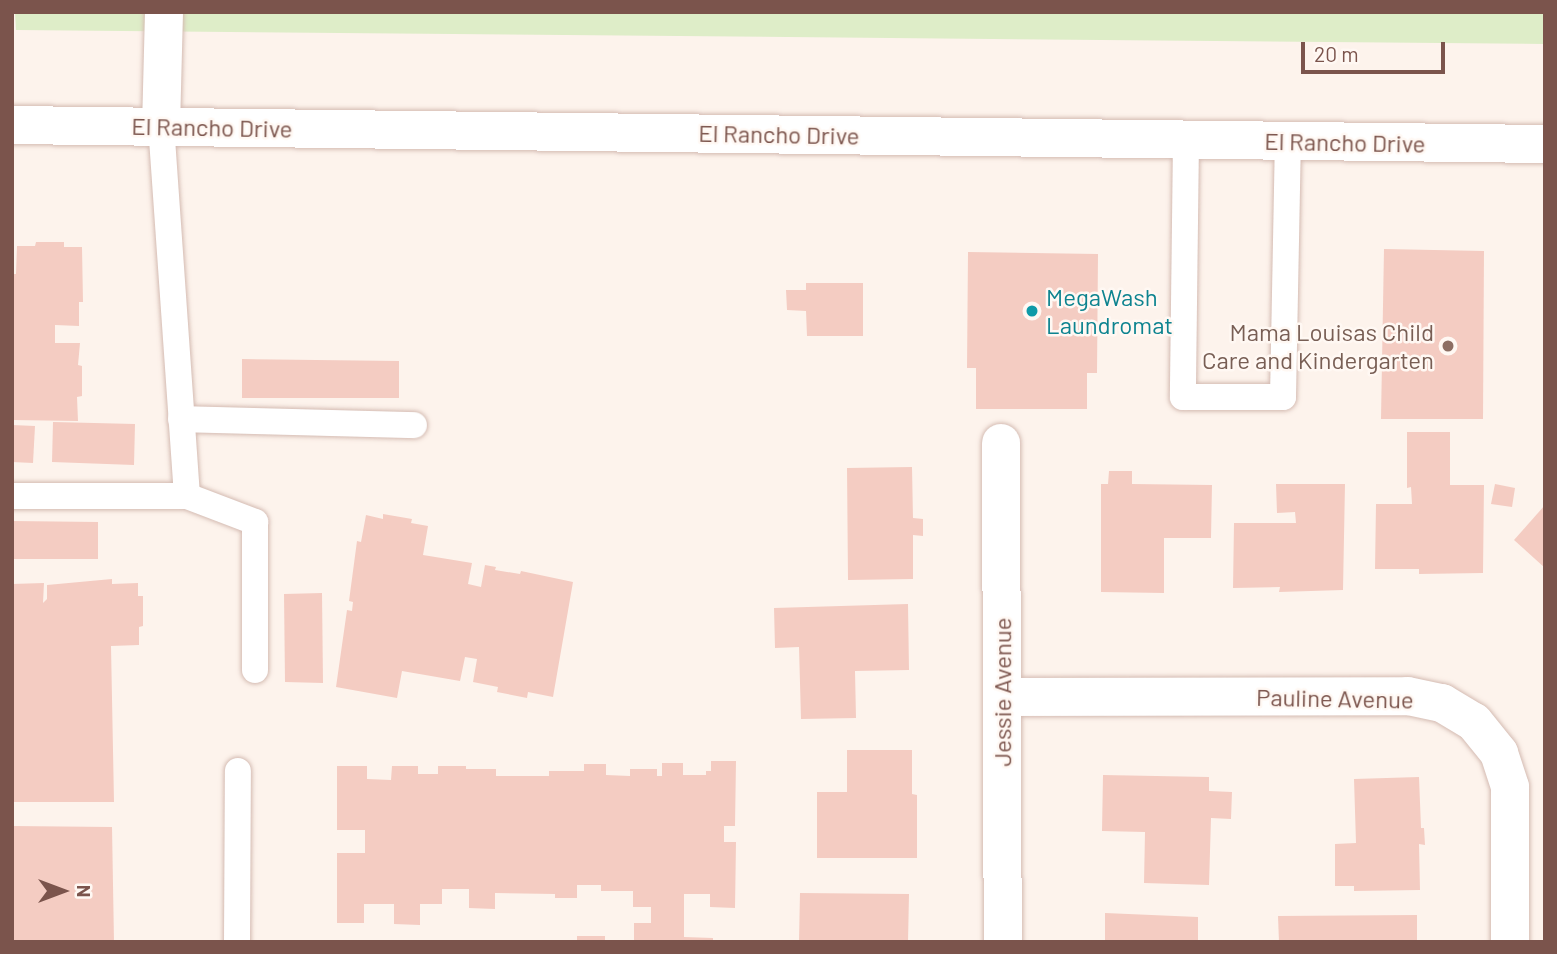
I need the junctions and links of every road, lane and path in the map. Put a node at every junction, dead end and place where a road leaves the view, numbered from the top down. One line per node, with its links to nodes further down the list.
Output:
1 (164, 12): 3 (main road)
2 (12, 125): 3 (main road, El Rancho Drive)
3 (161, 127): 4 (main road, El Rancho Drive); 7 (lane)
4 (1186, 139): 5 (main road, El Rancho Drive); 5 (lane)
5 (1288, 141): 6 (main road, El Rancho Drive)
6 (1545, 144)
7 (181, 419): 8 (lane); 11 (lane)
8 (414, 425)
9 (1001, 443): 13 (main road, Jessie Avenue)
10 (12, 495): 11 (lane)
11 (187, 496): 12 (lane)
12 (255, 670)
13 (1002, 697): 16 (main road, Jessie Avenue); 17 (main road, Pauline Avenue)
14 (238, 771): 15 (lane)
15 (237, 942)
16 (1003, 942)
17 (1510, 942)

